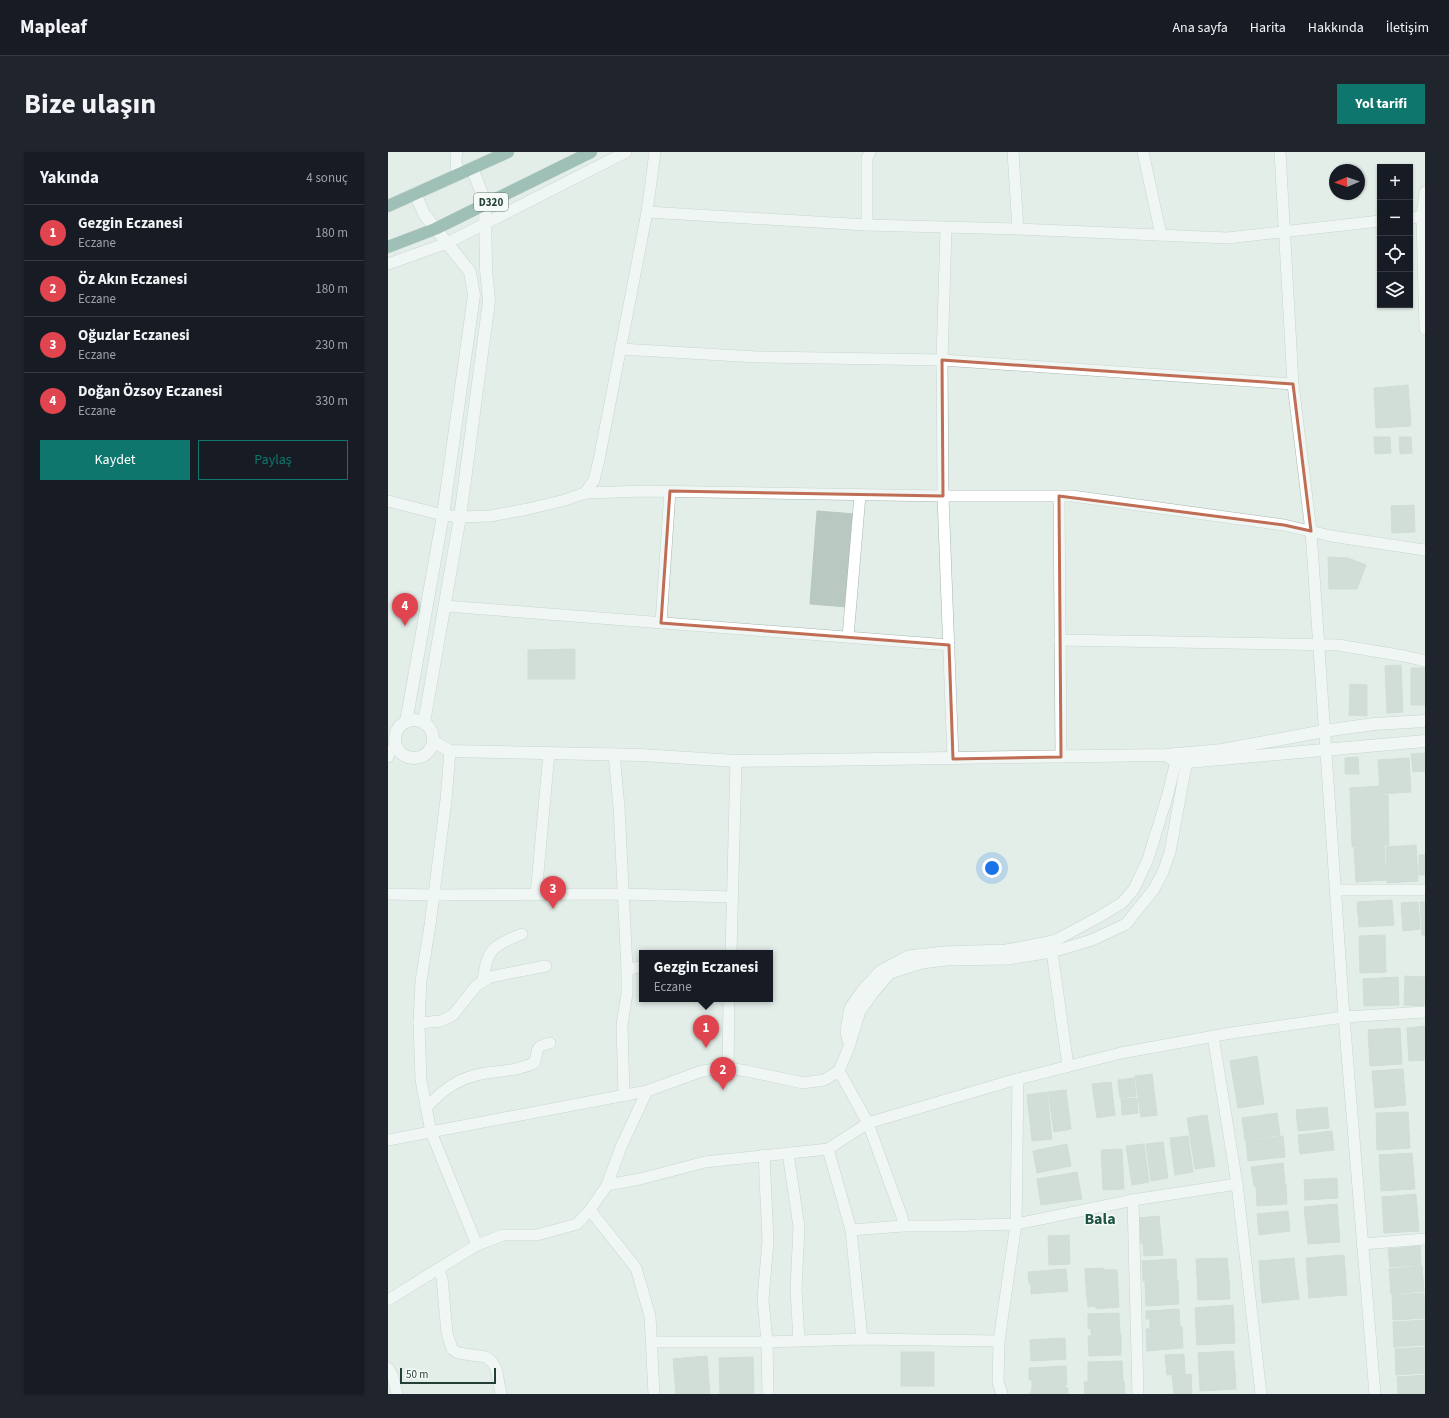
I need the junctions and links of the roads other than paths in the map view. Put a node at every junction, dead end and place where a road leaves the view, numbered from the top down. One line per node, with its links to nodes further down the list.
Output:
1 (457, 152): 11 (street)
2 (508, 152): 10 (highway)
3 (591, 152): 14 (highway, D320)
4 (626, 152): 20 (street)
5 (655, 152): 16 (street)
6 (870, 152): 21 (street)
7 (1013, 152): 24 (street)
8 (1143, 152): 26 (street)
9 (1280, 152): 25 (street)
10 (472, 168): 11 (highway); 14 (street)
11 (457, 175): 13 (highway)
12 (1425, 192): 17 (street)
13 (414, 193): 15 (highway); 23 (street)
14 (485, 205): 20 (street); 23 (highway, D320)
15 (388, 206)
16 (647, 212): 21 (street); 31 (street)
17 (1423, 217): 18 (street); 30 (street)
18 (1413, 218)
19 (1377, 221): 25 (street)
20 (485, 224): 27 (street); 41 (street)
21 (867, 225): 22 (street)
22 (946, 228): 24 (street); 32 (street)
23 (435, 229): 27 (street); 28 (highway, D320)
24 (1018, 229): 26 (street)
25 (1285, 231): 26 (street); 33 (street)
26 (1161, 235)
27 (447, 243): 29 (street); 40 (street)
28 (388, 248)
29 (388, 264)
30 (1425, 329)
31 (620, 349): 32 (street); 35 (street)
32 (942, 360): 33 (street); 37 (street)
33 (1293, 384): 42 (street)
34 (670, 491): 35 (street); 36 (street); 45 (street)
35 (585, 493): 41 (street)
36 (860, 495): 37 (street); 46 (street)
37 (943, 496): 38 (street); 48 (street)
38 (1059, 496): 42 (street); 47 (street)
39 (388, 502): 40 (street)
40 (443, 515): 41 (street); 52 (street)
41 (460, 517): 44 (street)
42 (1311, 532): 43 (street); 49 (street)
43 (1425, 550)
44 (444, 606): 45 (street); 53 (street)
45 (661, 623): 46 (street)
46 (848, 637): 48 (street)
47 (1060, 640): 49 (street); 62 (street)
48 (949, 645): 64 (street)
49 (1318, 645): 50 (street); 54 (street)
50 (1425, 661)
51 (1425, 721): 54 (street)
52 (406, 722): 53 (street); 59 (street)
53 (424, 723): 55 (street)
54 (1324, 731): 57 (street); 63 (street)
55 (433, 741): 58 (street); 59 (street)
56 (1425, 741): 57 (street)
57 (1326, 749): 63 (street); 66 (street)
58 (450, 751): 60 (street); 70 (street)
59 (390, 752)
60 (549, 753): 61 (street); 71 (street)
61 (614, 754): 65 (street); 69 (street)
62 (1061, 757): 63 (street); 64 (street)
63 (1179, 757): 75 (street); 86 (street)
64 (953, 759): 65 (street)
65 (736, 761): 72 (street)
66 (1335, 890): 67 (street); 82 (street)
67 (1425, 890)
68 (388, 894): 70 (street)
69 (623, 894): 71 (street); 72 (street); 78 (street)
70 (433, 895): 71 (street); 83 (street)
71 (536, 895)
72 (732, 897): 74 (street)
73 (522, 934): 79 (street)
74 (731, 950)
75 (1052, 952): 86 (street); 87 (street)
76 (546, 966): 79 (street)
77 (639, 967): 78 (street)
78 (627, 969): 92 (street)
79 (483, 981): 83 (street)
80 (729, 1002): 88 (street)
81 (1425, 1012): 82 (street)
82 (1344, 1016): 84 (street); 108 (street)
83 (419, 1023): 93 (street)
84 (1213, 1036): 87 (street); 100 (street)
85 (550, 1043): 93 (street)
86 (849, 1047): 89 (street)
87 (1068, 1066): 90 (street)
88 (728, 1068): 89 (street); 91 (street)
89 (839, 1071): 94 (street)
90 (1018, 1078): 94 (street); 104 (street)
91 (647, 1091): 92 (street); 101 (street)
92 (624, 1095): 95 (street)
93 (426, 1108): 95 (street)
94 (868, 1123): 97 (street); 105 (street)
95 (431, 1132): 96 (street); 109 (street)
96 (388, 1140)
97 (828, 1149): 98 (street); 106 (street)
98 (788, 1153): 99 (street); 113 (street)
99 (764, 1155): 101 (street); 116 (street)
100 (1237, 1184): 102 (street); 124 (street)
101 (607, 1185): 103 (street)
102 (1133, 1200): 104 (street); 123 (street)
103 (590, 1210): 109 (street); 115 (street)
104 (1016, 1224): 105 (street); 114 (street)
105 (903, 1226): 106 (street)
106 (851, 1230): 112 (street)
107 (1425, 1239): 108 (street)
108 (1362, 1244): 125 (street)
109 (477, 1245): 110 (street)
110 (438, 1269): 111 (street); 119 (street)
111 (388, 1300)
112 (862, 1339): 113 (street); 114 (street)
113 (799, 1341): 116 (street)
114 (999, 1341): 122 (street)
115 (652, 1342): 116 (street); 120 (street)
116 (767, 1342): 121 (street)
117 (388, 1368): 118 (street)
118 (397, 1394)
119 (501, 1394)
120 (654, 1394)
121 (768, 1394)
122 (1002, 1394)
123 (1138, 1394)
124 (1261, 1394)
125 (1375, 1394)

